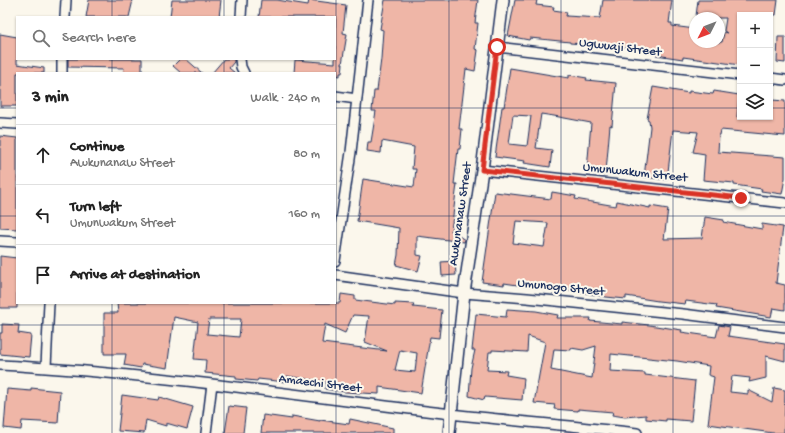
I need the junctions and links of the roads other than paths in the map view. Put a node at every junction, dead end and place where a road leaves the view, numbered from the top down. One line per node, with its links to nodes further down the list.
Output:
1 (66, 0): 5 (street)
2 (242, 0): 6 (street)
3 (368, 0): 16 (street)
4 (503, 0): 7 (street, Awkunanaw Street)
5 (65, 16)
6 (241, 16)
7 (497, 47): 12 (street, Ugwuaji Street); 19 (street, Awkunanaw Street)
8 (62, 60): 10 (street)
9 (240, 60): 11 (street)
10 (62, 72)
11 (244, 72)
12 (737, 75)
13 (773, 78): 14 (street)
14 (785, 80)
15 (336, 96): 16 (street)
16 (357, 99): 23 (street)
17 (0, 123): 18 (street)
18 (16, 124)
19 (482, 170): 20 (street, Umunwakum Street); 25 (street, Awkunanaw Street)
20 (785, 203)
21 (0, 241): 22 (street)
22 (16, 242)
23 (336, 254)
24 (336, 275): 25 (street, Umunogo Street)
25 (464, 293): 27 (street, Umunogo Street); 31 (street, Awkunanaw Street)
26 (49, 304): 29 (street)
27 (785, 327)
28 (0, 365): 29 (street, Amaechi Street)
29 (46, 367): 30 (street, Amaechi Street)
30 (212, 384): 31 (street, Amaechi Street); 32 (street)
31 (451, 414): 33 (street, Awkunanaw Street); 34 (street, Amaechi Street)
32 (206, 433)
33 (450, 433)
34 (637, 433)

